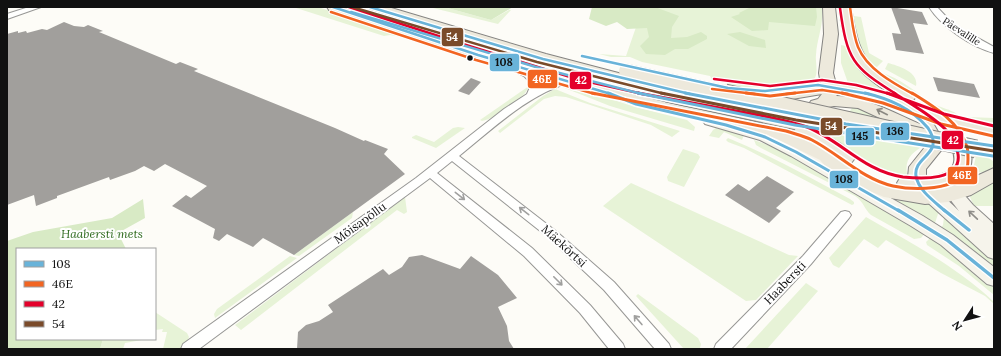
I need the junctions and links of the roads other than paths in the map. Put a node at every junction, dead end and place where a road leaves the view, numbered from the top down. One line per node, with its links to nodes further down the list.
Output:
1 (30, 7): 10 (street)
2 (37, 7): 10 (street)
3 (332, 7): 14 (main road)
4 (352, 7): 15 (main road)
5 (375, 7): 17 (main road)
6 (397, 7): 15 (main road)
7 (829, 7): 12 (main road)
8 (845, 7): 23 (main road)
9 (933, 7): 13 (street, Päevalille)
10 (23, 12): 11 (street)
11 (7, 17)
12 (829, 48): 17 (main road); 20 (main road)
13 (994, 50)
14 (503, 62): 16 (main road); 19 (street)
15 (625, 78): 29 (main road, bridge)
16 (568, 80): 18 (main road); 19 (street, Mõisapõllu)
17 (828, 88): 20 (main road); 22 (main road)
18 (604, 91): 27 (main road); 31 (main road)
19 (531, 95): 30 (street, Mõisapõllu)
20 (845, 95): 21 (main road); 22 (main road); 24 (main road, one-way to 20); 27 (main road)
21 (898, 103): 23 (main road); 24 (main road)
22 (817, 104): 27 (main road)
23 (942, 119): 25 (main road); 26 (main road)
24 (930, 132): 26 (main road); 35 (main road)
25 (994, 132)
26 (955, 135): 28 (main road); 34 (main road)
27 (805, 137): 31 (main road); 35 (main road)
28 (994, 140)
29 (994, 151)
30 (452, 156): 32 (street, Mõisapõllu); 42 (street, Mäekõrtsi, one-way to 30)
31 (827, 164): 35 (main road); 39 (main road)
32 (429, 172): 40 (street, Mõisapõllu); 41 (street, one-way to 41)
33 (994, 174): 34 (main road)
34 (954, 186): 35 (main road); 37 (main road, one-way to 34)
35 (926, 190): 38 (main road)
36 (845, 215): 43 (street, Haabersti)
37 (994, 234)
38 (994, 252)
39 (994, 278)
40 (188, 349)
41 (618, 349)
42 (664, 349)
43 (722, 349)

